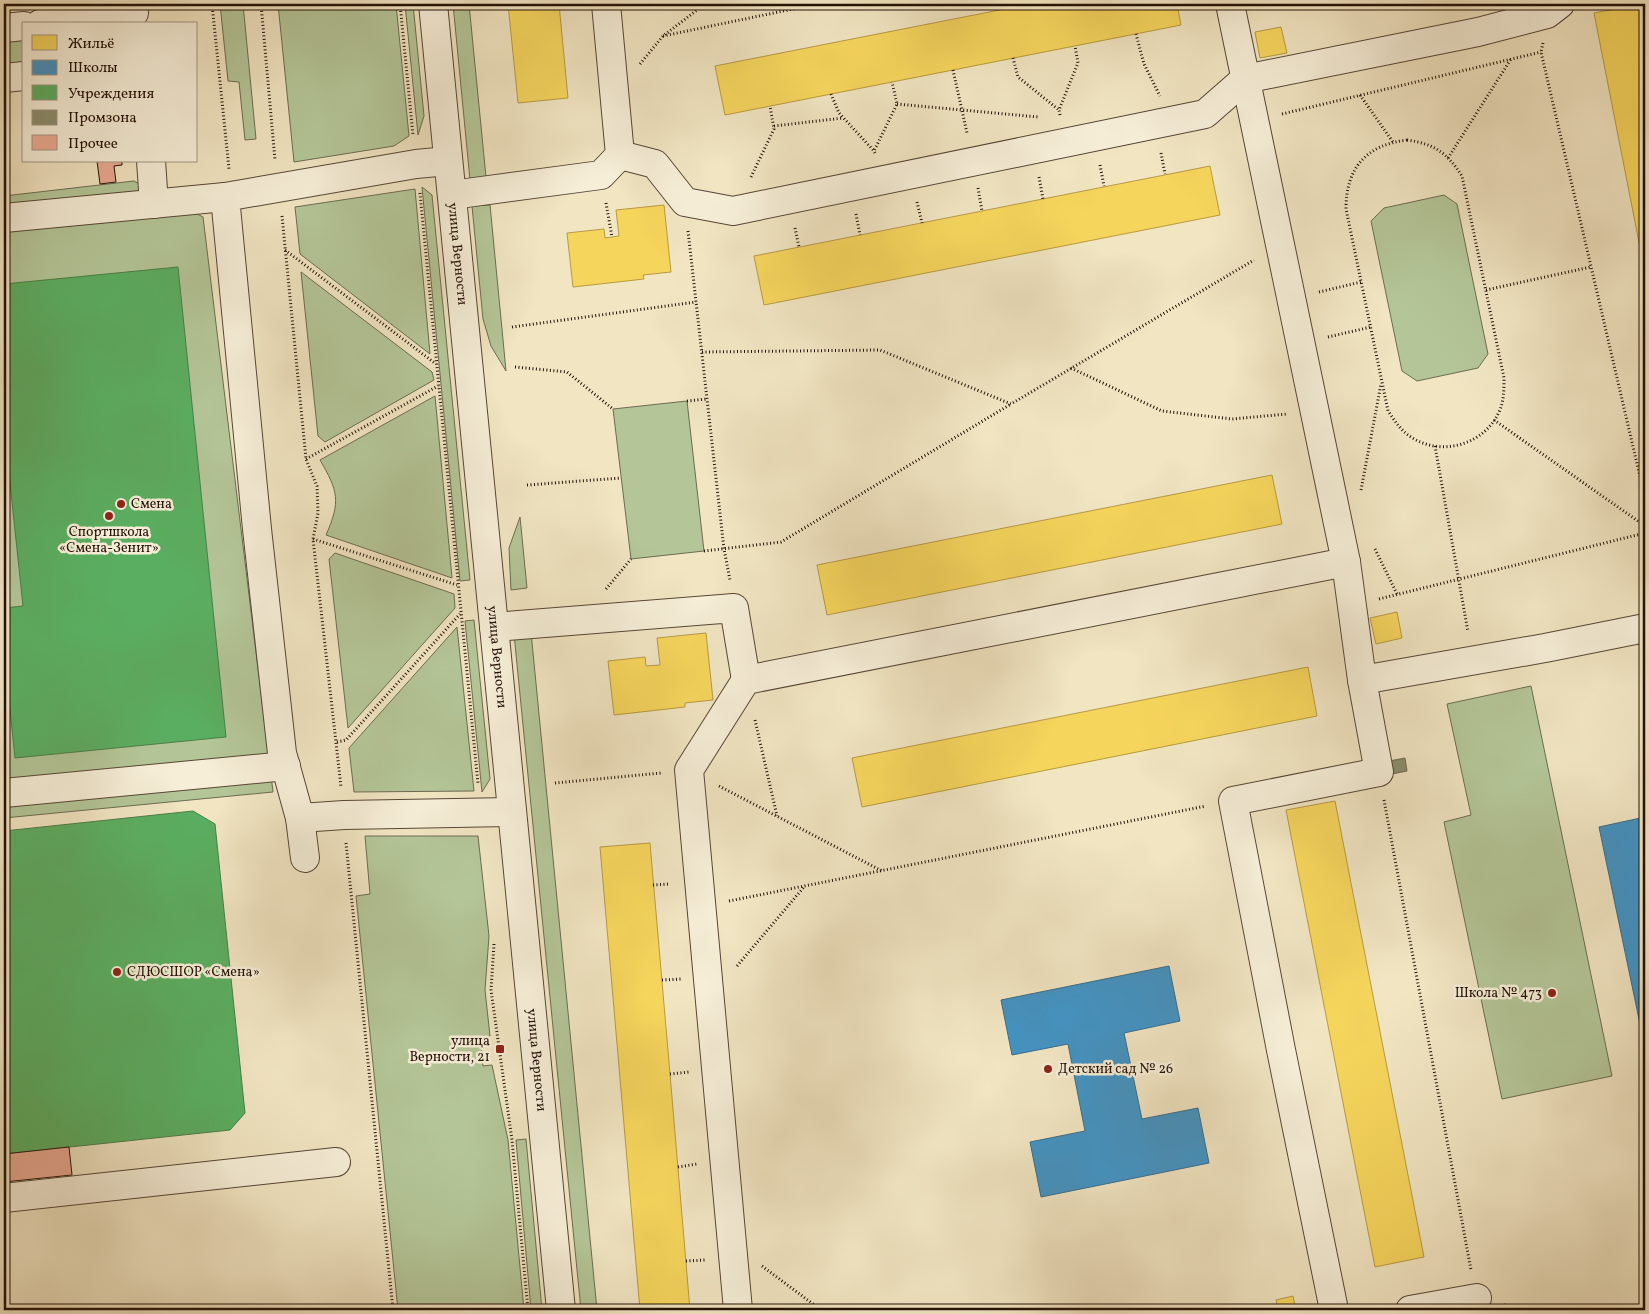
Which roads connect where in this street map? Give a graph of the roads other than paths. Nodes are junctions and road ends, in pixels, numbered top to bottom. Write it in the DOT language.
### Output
graph roads {
  1 [pos="433,4"];
  2 [pos="606,4"];
  3 [pos="1230,4"];
  4 [pos="1553,9"];
  5 [pos="134,14"];
  6 [pos="59,22"];
  7 [pos="22,26"];
  8 [pos="4,28"];
  9 [pos="22,76"];
  10 [pos="4,78"];
  11 [pos="1245,79"];
  12 [pos="620,156"];
  13 [pos="448,161"];
  14 [pos="151,162"];
  15 [pos="227,186"];
  16 [pos="452,195"];
  17 [pos="154,204"];
  18 [pos="4,218"];
  19 [pos="1346,562"];
  20 [pos="494,627"];
  21 [pos="1645,628"];
  22 [pos="746,680"];
  23 [pos="1362,680"];
  24 [pos="286,766"];
  25 [pos="4,793"];
  26 [pos="512,812"];
  27 [pos="300,818"];
  28 [pos="305,858"];
  29 [pos="336,1162"];
  30 [pos="4,1198"];
  31 [pos="1477,1298"];
  32 [pos="561,1310"];
  33 [pos="738,1310"];
  34 [pos="1334,1310"];
  35 [pos="1410,1310"];
  1 -- 13 [label="street, улица Верности"];
  2 -- 12 [label="street"];
  3 -- 11 [label="street"];
  4 -- 11 [label="street"];
  5 -- 6 [label="street"];
  7 -- 8 [label="street"];
  9 -- 10 [label="street"];
  11 -- 12 [label="street"];
  11 -- 19 [label="street"];
  12 -- 16 [label="street"];
  13 -- 15 [label="street"];
  13 -- 16 [label="street, улица Верности"];
  14 -- 17 [label="street"];
  15 -- 17 [label="street"];
  15 -- 24 [label="street"];
  16 -- 20 [label="street, улица Верности"];
  17 -- 18 [label="street"];
  19 -- 22 [label="street"];
  19 -- 23 [label="street"];
  20 -- 22 [label="street"];
  20 -- 26 [label="street, улица Верности"];
  21 -- 23 [label="street"];
  22 -- 33 [label="street"];
  23 -- 34 [label="street"];
  24 -- 25 [label="street"];
  24 -- 27 [label="street"];
  26 -- 27 [label="street"];
  26 -- 32 [label="street, улица Верности"];
  27 -- 28 [label="street"];
  29 -- 30 [label="street"];
  31 -- 35 [label="street"];
}
